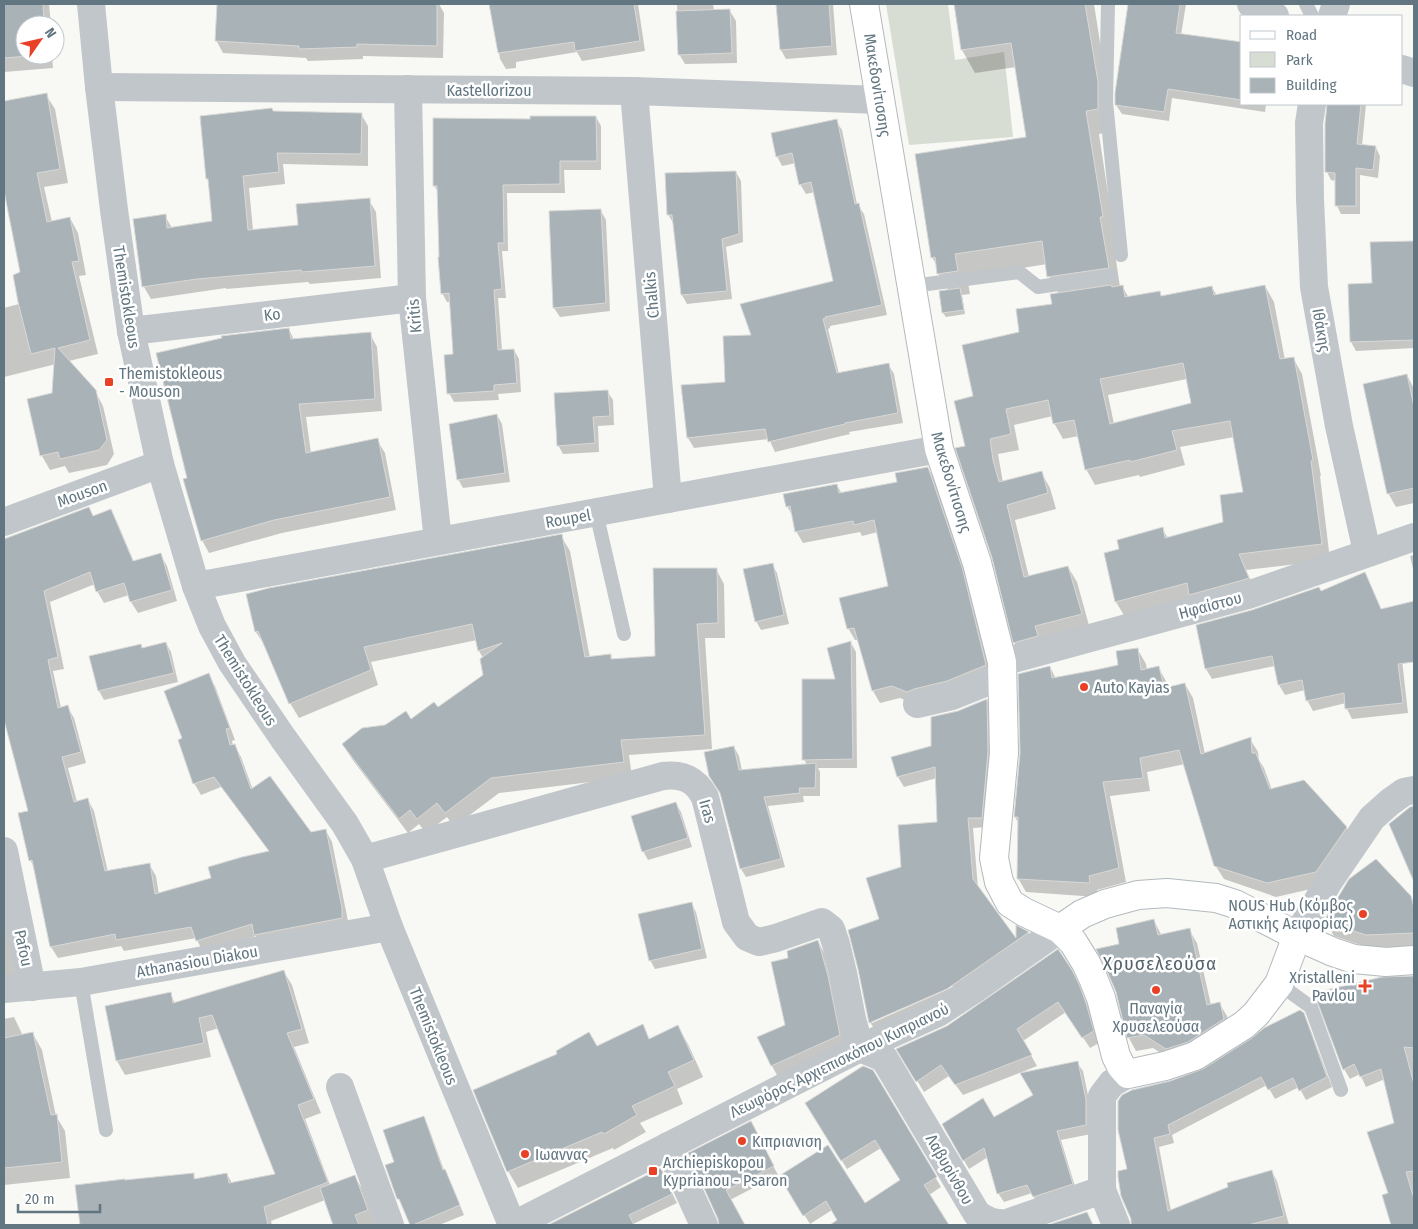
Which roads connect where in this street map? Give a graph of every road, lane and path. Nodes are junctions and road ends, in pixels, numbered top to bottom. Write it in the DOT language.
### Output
graph roads {
  1 [pos="91,4"];
  2 [pos="864,4"];
  3 [pos="1108,4"];
  4 [pos="1251,4"];
  5 [pos="1273,15"];
  6 [pos="99,87"];
  7 [pos="408,89"];
  8 [pos="634,91"];
  9 [pos="880,100"];
  10 [pos="1312,105"];
  11 [pos="1121,255"];
  12 [pos="1111,276"];
  13 [pos="912,286"];
  14 [pos="412,298"];
  15 [pos="131,332"];
  16 [pos="939,449"];
  17 [pos="160,464"];
  18 [pos="668,499"];
  19 [pos="596,512"];
  20 [pos="4,522"];
  21 [pos="1414,537"];
  22 [pos="438,542"];
  23 [pos="1367,552"];
  24 [pos="196,586"];
  25 [pos="624,634"];
  26 [pos="1002,669"];
  27 [pos="917,704"];
  28 [pos="1414,790"];
  29 [pos="4,851"];
  30 [pos="365,859"];
  31 [pos="389,928"];
  32 [pos="1060,929"];
  33 [pos="1297,936"];
  34 [pos="1414,960"];
  35 [pos="81,982"];
  36 [pos="1280,984"];
  37 [pos="32,987"];
  38 [pos="4,990"];
  39 [pos="860,1048"];
  40 [pos="1128,1074"];
  41 [pos="340,1088"];
  42 [pos="1341,1090"];
  43 [pos="106,1130"];
  44 [pos="668,1146"];
  45 [pos="1102,1190"];
  46 [pos="390,1225"];
  47 [pos="513,1225"];
  48 [pos="704,1225"];
  49 [pos="1116,1225"];
  1 -- 6 [label="street, Themistokleous"];
  2 -- 9 [label="main road, Μακεδονίτισσης"];
  3 -- 11 [label="lane"];
  4 -- 5 [label="street"];
  6 -- 7 [label="street, Kastellorizou"];
  6 -- 15 [label="street, Themistokleous"];
  7 -- 8 [label="street, Kastellorizou"];
  7 -- 14 [label="street, Kritis"];
  8 -- 9 [label="street, Kastellorizou"];
  8 -- 18 [label="street, Chalkis"];
  9 -- 13 [label="main road, Μακεδονίτισσης"];
  10 -- 23 [label="street, Ιθάκης"];
  12 -- 13 [label="lane"];
  13 -- 16 [label="main road, Μακεδονίτισσης"];
  14 -- 15 [label="street, Ko"];
  14 -- 22 [label="street, Kritis"];
  15 -- 17 [label="street, Themistokleous"];
  16 -- 18 [label="street, Roupel"];
  16 -- 26 [label="main road, Μακεδονίτισσης"];
  17 -- 20 [label="street, Mouson"];
  17 -- 24 [label="street, Themistokleous"];
  18 -- 19 [label="street, Roupel"];
  19 -- 22 [label="street, Roupel"];
  19 -- 25 [label="lane"];
  21 -- 23 [label="street, Ηφαίστου"];
  22 -- 24 [label="street, Roupel"];
  23 -- 26 [label="street, Ηφαίστου"];
  24 -- 30 [label="street, Themistokleous"];
  26 -- 27 [label="street, Ηφαίστου"];
  26 -- 32 [label="main road, Μακεδονίτισσης"];
  28 -- 33 [label="street"];
  29 -- 37 [label="street, Pafou"];
  30 -- 31 [label="street, Themistokleous"];
  30 -- 39 [label="street, Iras"];
  31 -- 35 [label="street, Athanasiou Diakou"];
  31 -- 47 [label="street, Themistokleous"];
  32 -- 33 [label="main road, Λεωφόρος Αρχιεπισκόπου Κυπριανού"];
  32 -- 39 [label="street, Λεωφόρος Αρχιεπισκόπου Κυπριανού"];
  32 -- 40 [label="main road"];
  33 -- 34 [label="main road, Λεωφόρος Αρχιεπισκόπου Κυπριανού"];
  33 -- 36 [label="main road"];
  35 -- 37 [label="street, Athanasiou Diakou"];
  35 -- 43 [label="lane"];
  36 -- 40 [label="main road"];
  36 -- 42 [label="lane"];
  37 -- 38 [label="street, Athanasiou Diakou"];
  39 -- 44 [label="street, Λεωφόρος Αρχιεπισκόπου Κυπριανού"];
  39 -- 45 [label="street, Λαβυρίνθου"];
  40 -- 45 [label="street"];
  41 -- 46 [label="street"];
  44 -- 47 [label="street, Λεωφόρος Αρχιεπισκόπου Κυπριανού"];
  44 -- 48 [label="street"];
  45 -- 49 [label="street"];
}
